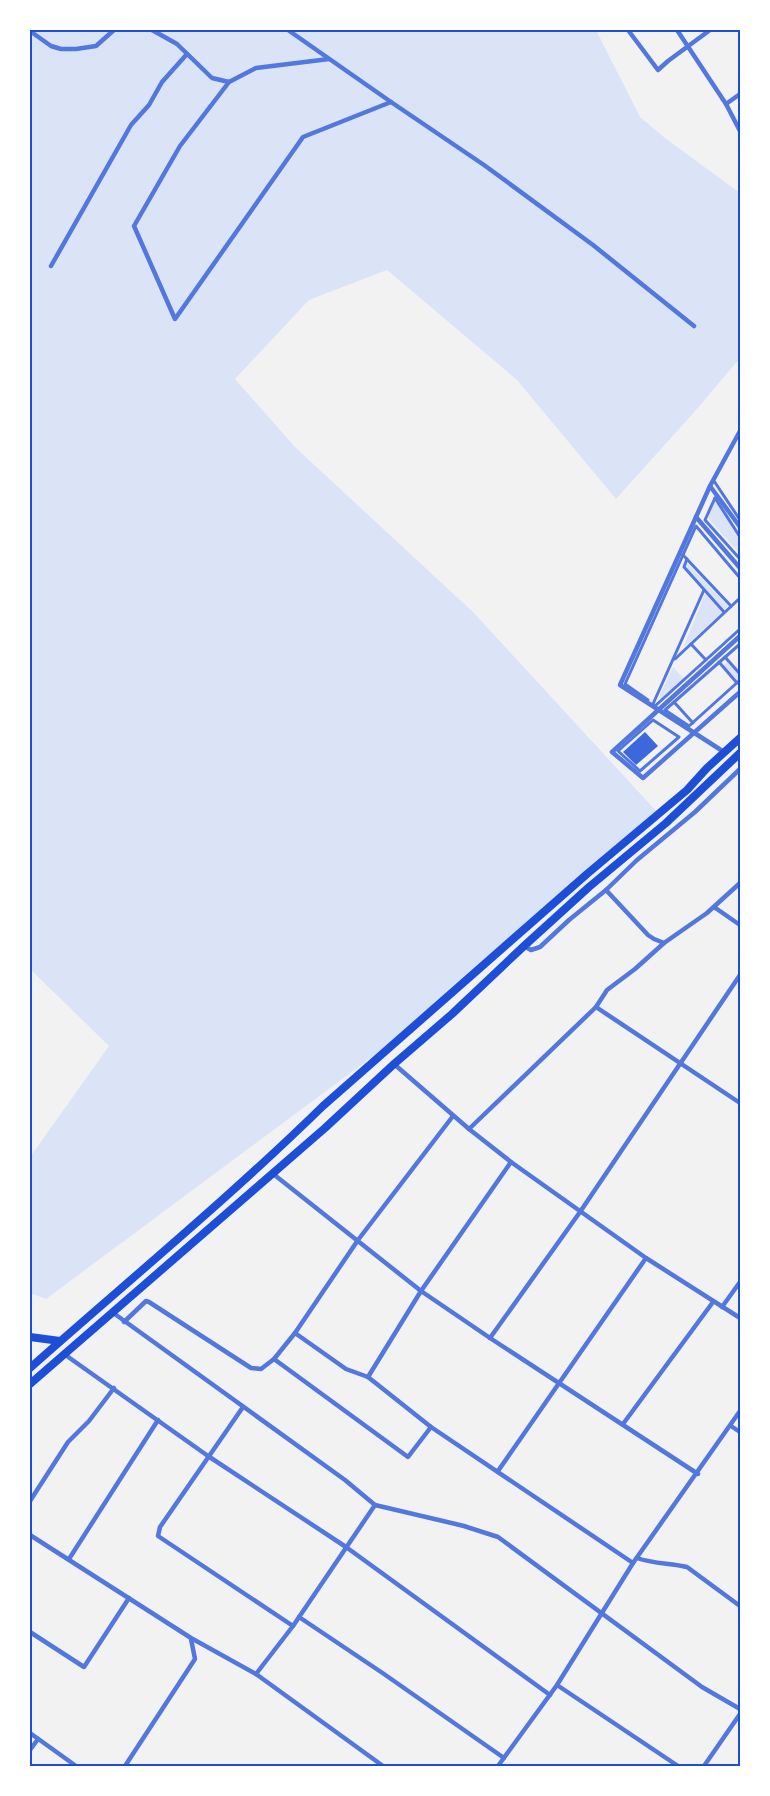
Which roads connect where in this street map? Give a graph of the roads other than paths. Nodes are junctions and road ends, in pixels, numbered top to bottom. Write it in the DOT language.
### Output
graph roads {
  1 [pos="114,30"];
  2 [pos="152,30"];
  3 [pos="288,30"];
  4 [pos="628,30"];
  5 [pos="678,30"];
  6 [pos="710,30"];
  7 [pos="30,31"];
  8 [pos="688,45"];
  9 [pos="187,54"];
  10 [pos="329,59"];
  11 [pos="229,82"];
  12 [pos="740,94"];
  13 [pos="391,102"];
  14 [pos="726,104"];
  15 [pos="740,131"];
  16 [pos="51,266"];
  17 [pos="694,326"];
  18 [pos="740,431"];
  19 [pos="714,481"];
  20 [pos="710,486"];
  21 [pos="696,517"];
  22 [pos="740,520"];
  23 [pos="740,527"];
  24 [pos="740,537"];
  25 [pos="683,554"];
  26 [pos="688,559"];
  27 [pos="740,559"];
  28 [pos="740,568"];
  29 [pos="740,578"];
  30 [pos="704,590"];
  31 [pos="740,598"];
  32 [pos="731,606"];
  33 [pos="724,612"];
  34 [pos="740,629"];
  35 [pos="740,636"];
  36 [pos="691,644"];
  37 [pos="740,644"];
  38 [pos="725,657"];
  39 [pos="673,660"];
  40 [pos="706,660"];
  41 [pos="719,662"];
  42 [pos="740,674"];
  43 [pos="738,682"];
  44 [pos="740,692"];
  45 [pos="674,702"];
  46 [pos="653,704"];
  47 [pos="658,710"];
  48 [pos="653,720"];
  49 [pos="693,723"];
  50 [pos="693,733"];
  51 [pos="740,738"];
  52 [pos="724,752"];
  53 [pos="740,753"];
  54 [pos="740,769"];
  55 [pos="740,883"];
  56 [pos="606,890"];
  57 [pos="714,907"];
  58 [pos="740,925"];
  59 [pos="664,943"];
  60 [pos="524,946"];
  61 [pos="740,975"];
  62 [pos="596,1007"];
  63 [pos="394,1064"];
  64 [pos="681,1064"];
  65 [pos="740,1103"];
  66 [pos="453,1116"];
  67 [pos="469,1129"];
  68 [pos="511,1162"];
  69 [pos="272,1173"];
  70 [pos="580,1212"];
  71 [pos="358,1240"];
  72 [pos="646,1258"];
  73 [pos="740,1282"];
  74 [pos="421,1291"];
  75 [pos="713,1302"];
  76 [pos="722,1308"];
  77 [pos="112,1312"];
  78 [pos="740,1318"];
  79 [pos="124,1322"];
  80 [pos="295,1333"];
  81 [pos="30,1337"];
  82 [pos="490,1338"];
  83 [pos="60,1342"];
  84 [pos="64,1354"];
  85 [pos="274,1359"];
  86 [pos="30,1368"];
  87 [pos="368,1377"];
  88 [pos="559,1382"];
  89 [pos="30,1384"];
  90 [pos="114,1388"];
  91 [pos="243,1407"];
  92 [pos="740,1412"];
  93 [pos="158,1420"];
  94 [pos="623,1424"];
  95 [pos="431,1426"];
  96 [pos="730,1426"];
  97 [pos="740,1432"];
  98 [pos="208,1456"];
  99 [pos="498,1471"];
  100 [pos="698,1474"];
  101 [pos="30,1501"];
  102 [pos="376,1505"];
  103 [pos="30,1535"];
  104 [pos="346,1547"];
  105 [pos="637,1558"];
  106 [pos="69,1559"];
  107 [pos="633,1563"];
  108 [pos="129,1598"];
  109 [pos="740,1606"];
  110 [pos="601,1614"];
  111 [pos="299,1617"];
  112 [pos="293,1626"];
  113 [pos="30,1632"];
  114 [pos="191,1638"];
  115 [pos="256,1674"];
  116 [pos="557,1685"];
  117 [pos="550,1695"];
  118 [pos="740,1708"];
  119 [pos="740,1714"];
  120 [pos="30,1733"];
  121 [pos="38,1739"];
  122 [pos="30,1750"];
  123 [pos="504,1758"];
  124 [pos="76,1766"];
  125 [pos="125,1766"];
  126 [pos="383,1766"];
  127 [pos="498,1766"];
  128 [pos="678,1766"];
  129 [pos="704,1766"];
  1 -- 7 [label="street"];
  2 -- 9 [label="street"];
  3 -- 10 [label="street"];
  4 -- 8 [label="street"];
  5 -- 8 [label="street"];
  6 -- 8 [label="street"];
  8 -- 14 [label="street"];
  9 -- 11 [label="street"];
  9 -- 16 [label="street"];
  10 -- 11 [label="street"];
  10 -- 13 [label="street"];
  11 -- 13 [label="street"];
  12 -- 14 [label="street"];
  13 -- 17 [label="street"];
  14 -- 15 [label="street"];
  18 -- 19 [label="street"];
  19 -- 20 [label="street"];
  19 -- 22 [label="street"];
  20 -- 21 [label="street"];
  20 -- 23 [label="street"];
  21 -- 28 [label="street"];
  21 -- 47 [label="street"];
  24 -- 27 [label="street"];
  25 -- 26 [label="street"];
  25 -- 29 [label="street"];
  25 -- 46 [label="street"];
  26 -- 30 [label="street"];
  26 -- 32 [label="street"];
  30 -- 33 [label="street"];
  30 -- 39 [label="street"];
  31 -- 32 [label="street"];
  32 -- 33 [label="street"];
  33 -- 36 [label="street"];
  34 -- 40 [label="street"];
  35 -- 47 [label="street"];
  36 -- 39 [label="street"];
  36 -- 40 [label="street"];
  37 -- 38 [label="street"];
  38 -- 41 [label="street"];
  38 -- 42 [label="street"];
  39 -- 46 [label="street"];
  40 -- 46 [label="street"];
  41 -- 43 [label="street"];
  41 -- 45 [label="street"];
  43 -- 49 [label="street"];
  44 -- 50 [label="street"];
  45 -- 49 [label="street"];
  45 -- 49 [label="street"];
  47 -- 50 [label="street"];
  47 -- 50 [label="street"];
  48 -- 48 [label="street"];
  50 -- 52 [label="street"];
  51 -- 52 [label="main road"];
  52 -- 83 [label="main road"];
  53 -- 60 [label="main road"];
  54 -- 56 [label="street"];
  55 -- 57 [label="street"];
  56 -- 59 [label="street"];
  56 -- 60 [label="street"];
  57 -- 58 [label="street"];
  57 -- 59 [label="street"];
  59 -- 62 [label="street"];
  60 -- 63 [label="main road"];
  61 -- 64 [label="street"];
  62 -- 64 [label="street"];
  62 -- 67 [label="street"];
  63 -- 66 [label="street"];
  63 -- 69 [label="main road"];
  64 -- 65 [label="street"];
  64 -- 70 [label="street"];
  66 -- 67 [label="street"];
  66 -- 71 [label="street"];
  67 -- 68 [label="street"];
  68 -- 70 [label="street"];
  68 -- 74 [label="street"];
  69 -- 71 [label="street"];
  69 -- 77 [label="main road"];
  70 -- 72 [label="street"];
  70 -- 82 [label="street"];
  71 -- 74 [label="street"];
  71 -- 80 [label="street"];
  72 -- 75 [label="street"];
  72 -- 88 [label="street"];
  73 -- 76 [label="street"];
  74 -- 82 [label="street"];
  74 -- 87 [label="street"];
  75 -- 76 [label="street"];
  75 -- 94 [label="street"];
  76 -- 78 [label="street"];
  77 -- 79 [label="street"];
  77 -- 84 [label="main road"];
  79 -- 85 [label="street"];
  79 -- 91 [label="street"];
  80 -- 85 [label="street"];
  80 -- 87 [label="street"];
  81 -- 83 [label="main road"];
  82 -- 88 [label="street"];
  83 -- 86 [label="main road"];
  84 -- 89 [label="main road"];
  84 -- 90 [label="street"];
  85 -- 95 [label="street"];
  87 -- 95 [label="street"];
  88 -- 94 [label="street"];
  88 -- 99 [label="street"];
  90 -- 93 [label="street"];
  90 -- 101 [label="street"];
  91 -- 98 [label="street"];
  91 -- 102 [label="street"];
  92 -- 96 [label="street"];
  93 -- 98 [label="street"];
  93 -- 106 [label="street"];
  94 -- 100 [label="street"];
  95 -- 99 [label="street"];
  96 -- 97 [label="street"];
  96 -- 100 [label="street"];
  98 -- 104 [label="street"];
  98 -- 112 [label="street"];
  99 -- 107 [label="street"];
  100 -- 105 [label="street"];
  102 -- 104 [label="street"];
  102 -- 110 [label="street"];
  103 -- 106 [label="street"];
  104 -- 111 [label="street"];
  104 -- 117 [label="street"];
  105 -- 107 [label="street"];
  105 -- 109 [label="street"];
  106 -- 108 [label="street"];
  107 -- 110 [label="street"];
  108 -- 113 [label="street"];
  108 -- 114 [label="street"];
  110 -- 116 [label="street"];
  110 -- 118 [label="street"];
  111 -- 112 [label="street"];
  111 -- 123 [label="street"];
  112 -- 115 [label="street"];
  114 -- 115 [label="street"];
  114 -- 125 [label="street"];
  115 -- 126 [label="street"];
  116 -- 117 [label="street"];
  116 -- 128 [label="street"];
  117 -- 123 [label="street"];
  119 -- 129 [label="street"];
  120 -- 121 [label="street"];
  121 -- 122 [label="street"];
  121 -- 124 [label="street"];
  123 -- 127 [label="street"];
}
